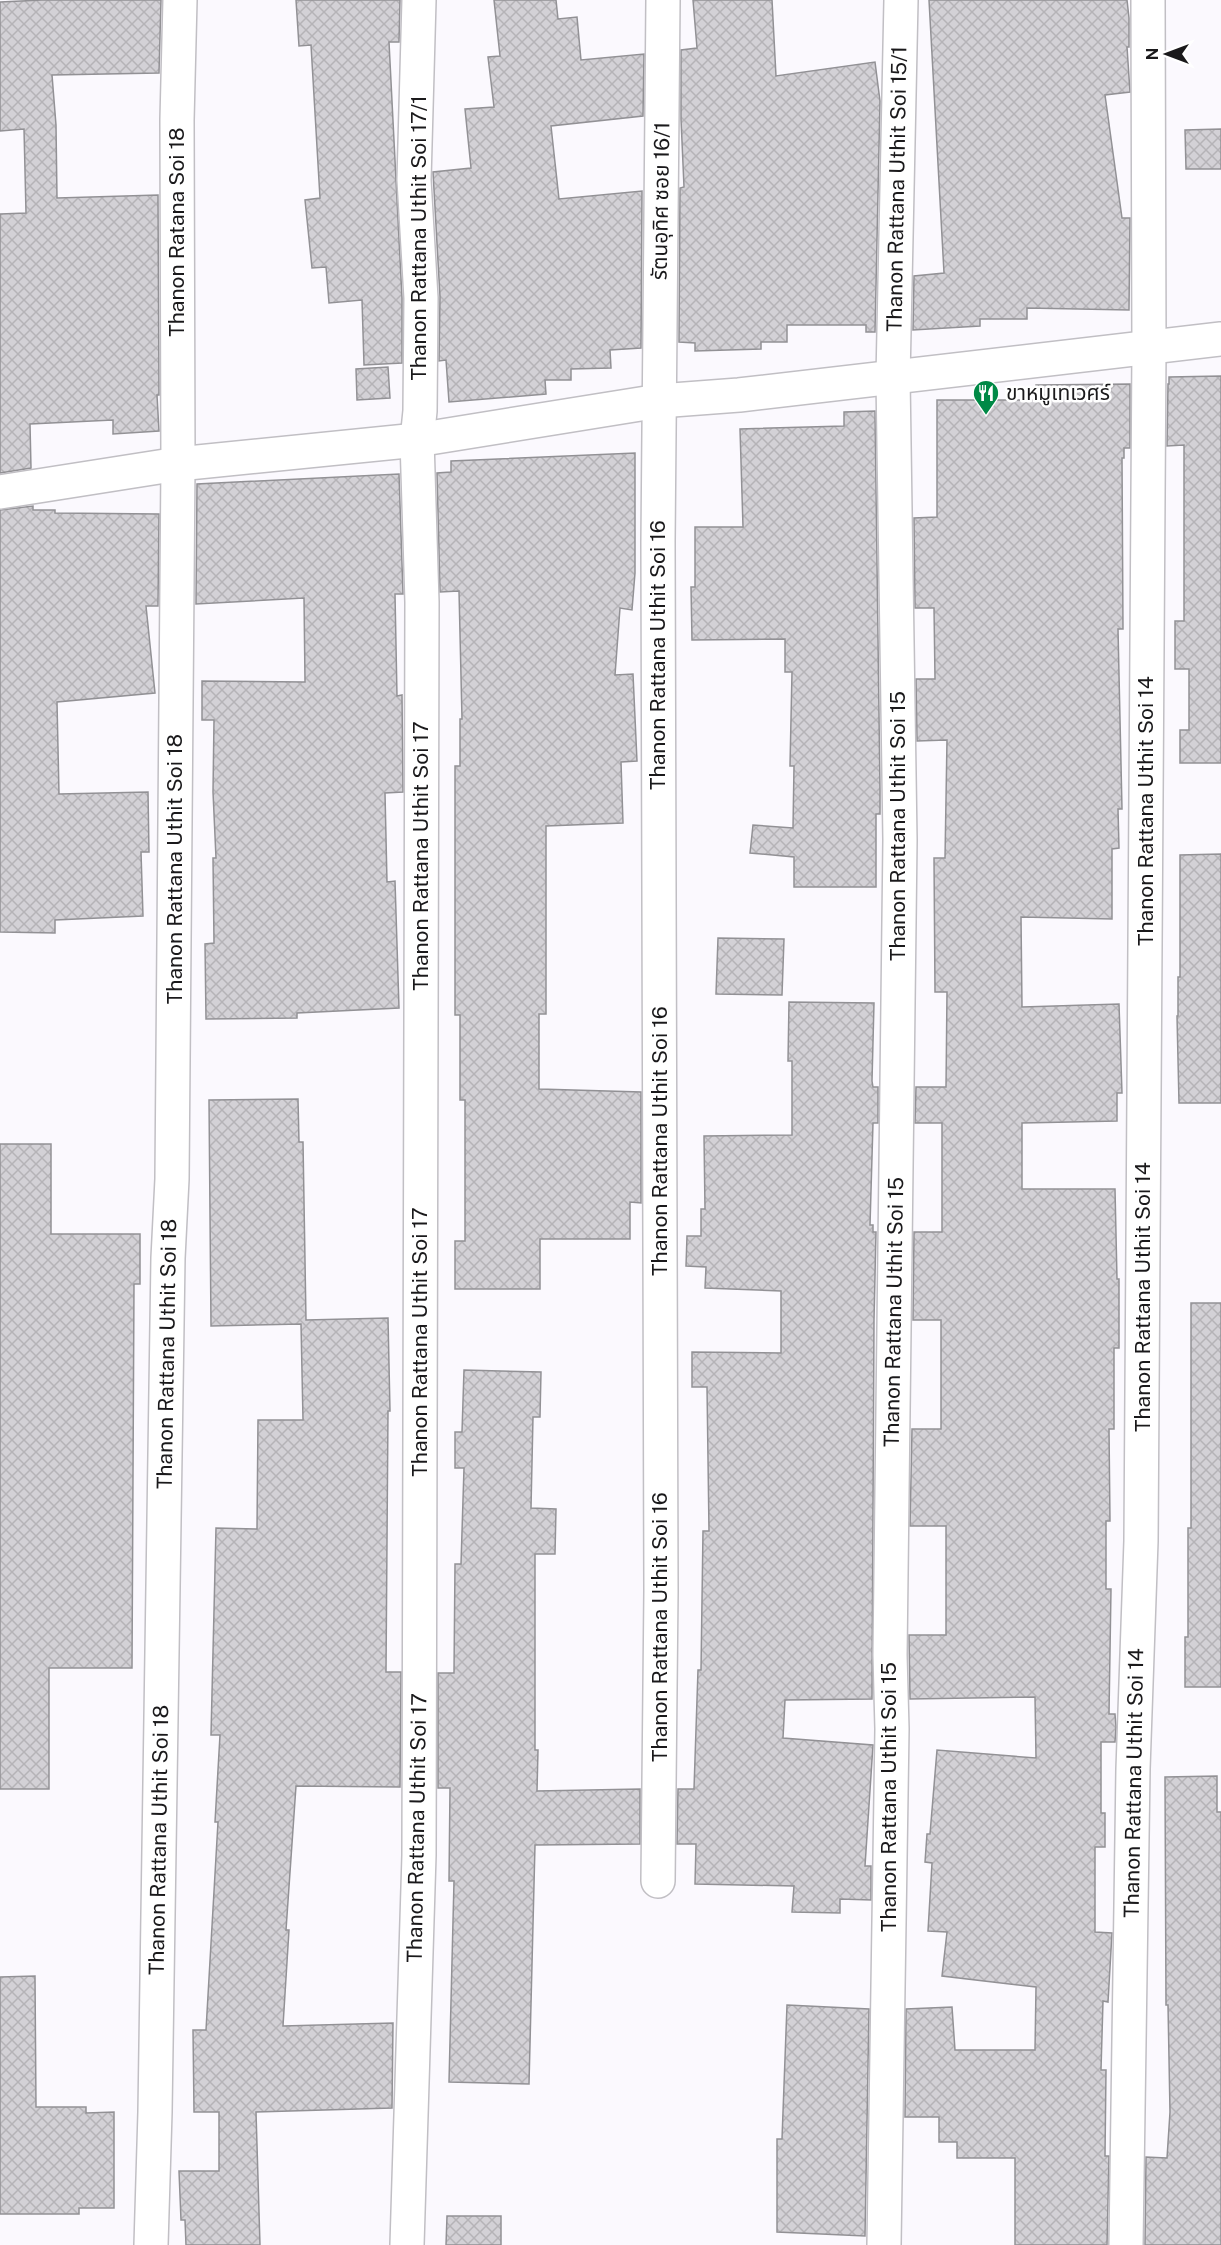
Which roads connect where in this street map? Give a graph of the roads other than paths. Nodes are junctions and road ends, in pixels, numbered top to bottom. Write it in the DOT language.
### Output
graph roads {
  1 [pos="180,0"];
  2 [pos="419,0"];
  3 [pos="663,0"];
  4 [pos="901,0"];
  5 [pos="1148,0"];
  6 [pos="1221,339"];
  7 [pos="1149,348"];
  8 [pos="893,378"];
  9 [pos="659,402"];
  10 [pos="417,440"];
  11 [pos="178,464"];
  12 [pos="0,492"];
  13 [pos="658,1881"];
  14 [pos="151,2245"];
  15 [pos="407,2245"];
  16 [pos="884,2245"];
  17 [pos="1126,2245"];
  1 -- 11 [label="street, Thanon Ratana Soi 18"];
  2 -- 10 [label="street, Thanon Rattana Uthit Soi 17/1"];
  3 -- 9 [label="street, รัตนอุทิศ ซอย 16/1"];
  4 -- 8 [label="street, Thanon Rattana Uthit Soi 15/1"];
  5 -- 7 [label="street, Thanon Rattana Uthit Soi 14"];
  6 -- 7 [label="street"];
  7 -- 8 [label="street"];
  7 -- 17 [label="street, Thanon Rattana Uthit Soi 14"];
  8 -- 9 [label="street"];
  8 -- 16 [label="street, Thanon Rattana Uthit Soi 15"];
  9 -- 10 [label="street"];
  9 -- 13 [label="street, Thanon Rattana Uthit Soi 16"];
  10 -- 11 [label="street"];
  10 -- 15 [label="street, Thanon Rattana Uthit Soi 17"];
  11 -- 12 [label="street"];
  11 -- 14 [label="street, Thanon Rattana Uthit Soi 18"];
}
